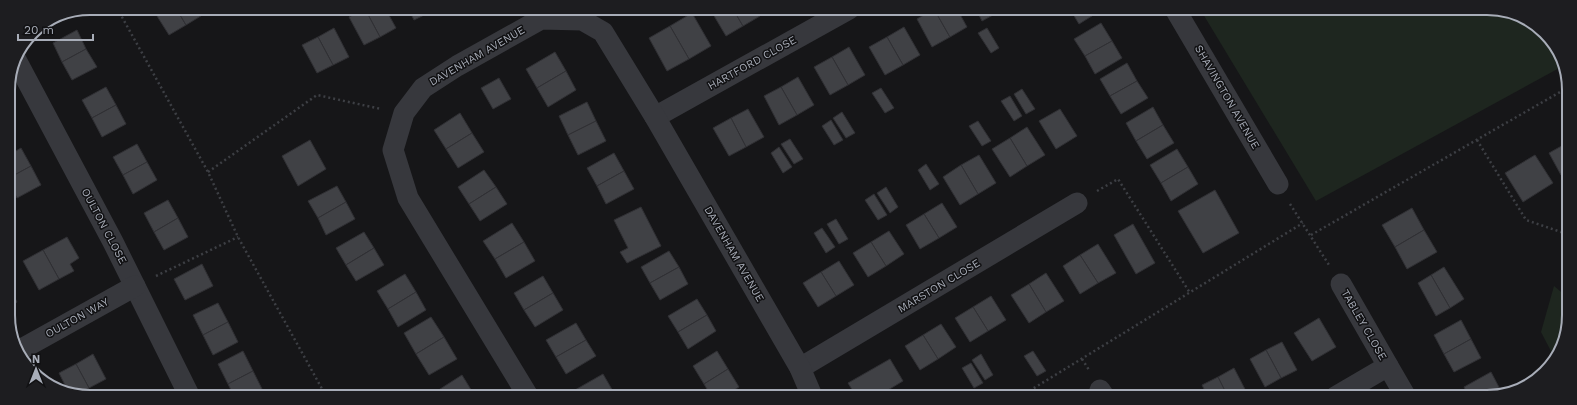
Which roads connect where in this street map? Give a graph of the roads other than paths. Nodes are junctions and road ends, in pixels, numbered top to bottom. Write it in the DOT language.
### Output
graph roads {
  1 [pos="837,15"];
  2 [pos="1179,15"];
  3 [pos="19,66"];
  4 [pos="654,117"];
  5 [pos="1278,184"];
  6 [pos="1077,204"];
  7 [pos="1341,284"];
  8 [pos="135,286"];
  9 [pos="23,348"];
  10 [pos="1388,366"];
  11 [pos="800,368"];
  12 [pos="186,390"];
  13 [pos="524,390"];
  14 [pos="809,390"];
  15 [pos="1348,390"];
  16 [pos="1402,390"];
  1 -- 4 [label="street, HARTFORD CLOSE"];
  2 -- 5 [label="street, SHAVINGTON AVENUE"];
  3 -- 8 [label="street, OULTON CLOSE"];
  4 -- 11 [label="street, DAVENHAM AVENUE"];
  4 -- 13 [label="street, DAVENHAM AVENUE"];
  6 -- 11 [label="street, MARSTON CLOSE"];
  7 -- 10 [label="street, TABLEY CLOSE"];
  8 -- 9 [label="street, OULTON WAY"];
  8 -- 12 [label="street, OULTON CLOSE"];
  10 -- 15 [label="street, TABLEY CLOSE"];
  10 -- 16 [label="street, TABLEY CLOSE"];
  11 -- 14 [label="street, DAVENHAM AVENUE"];
}
